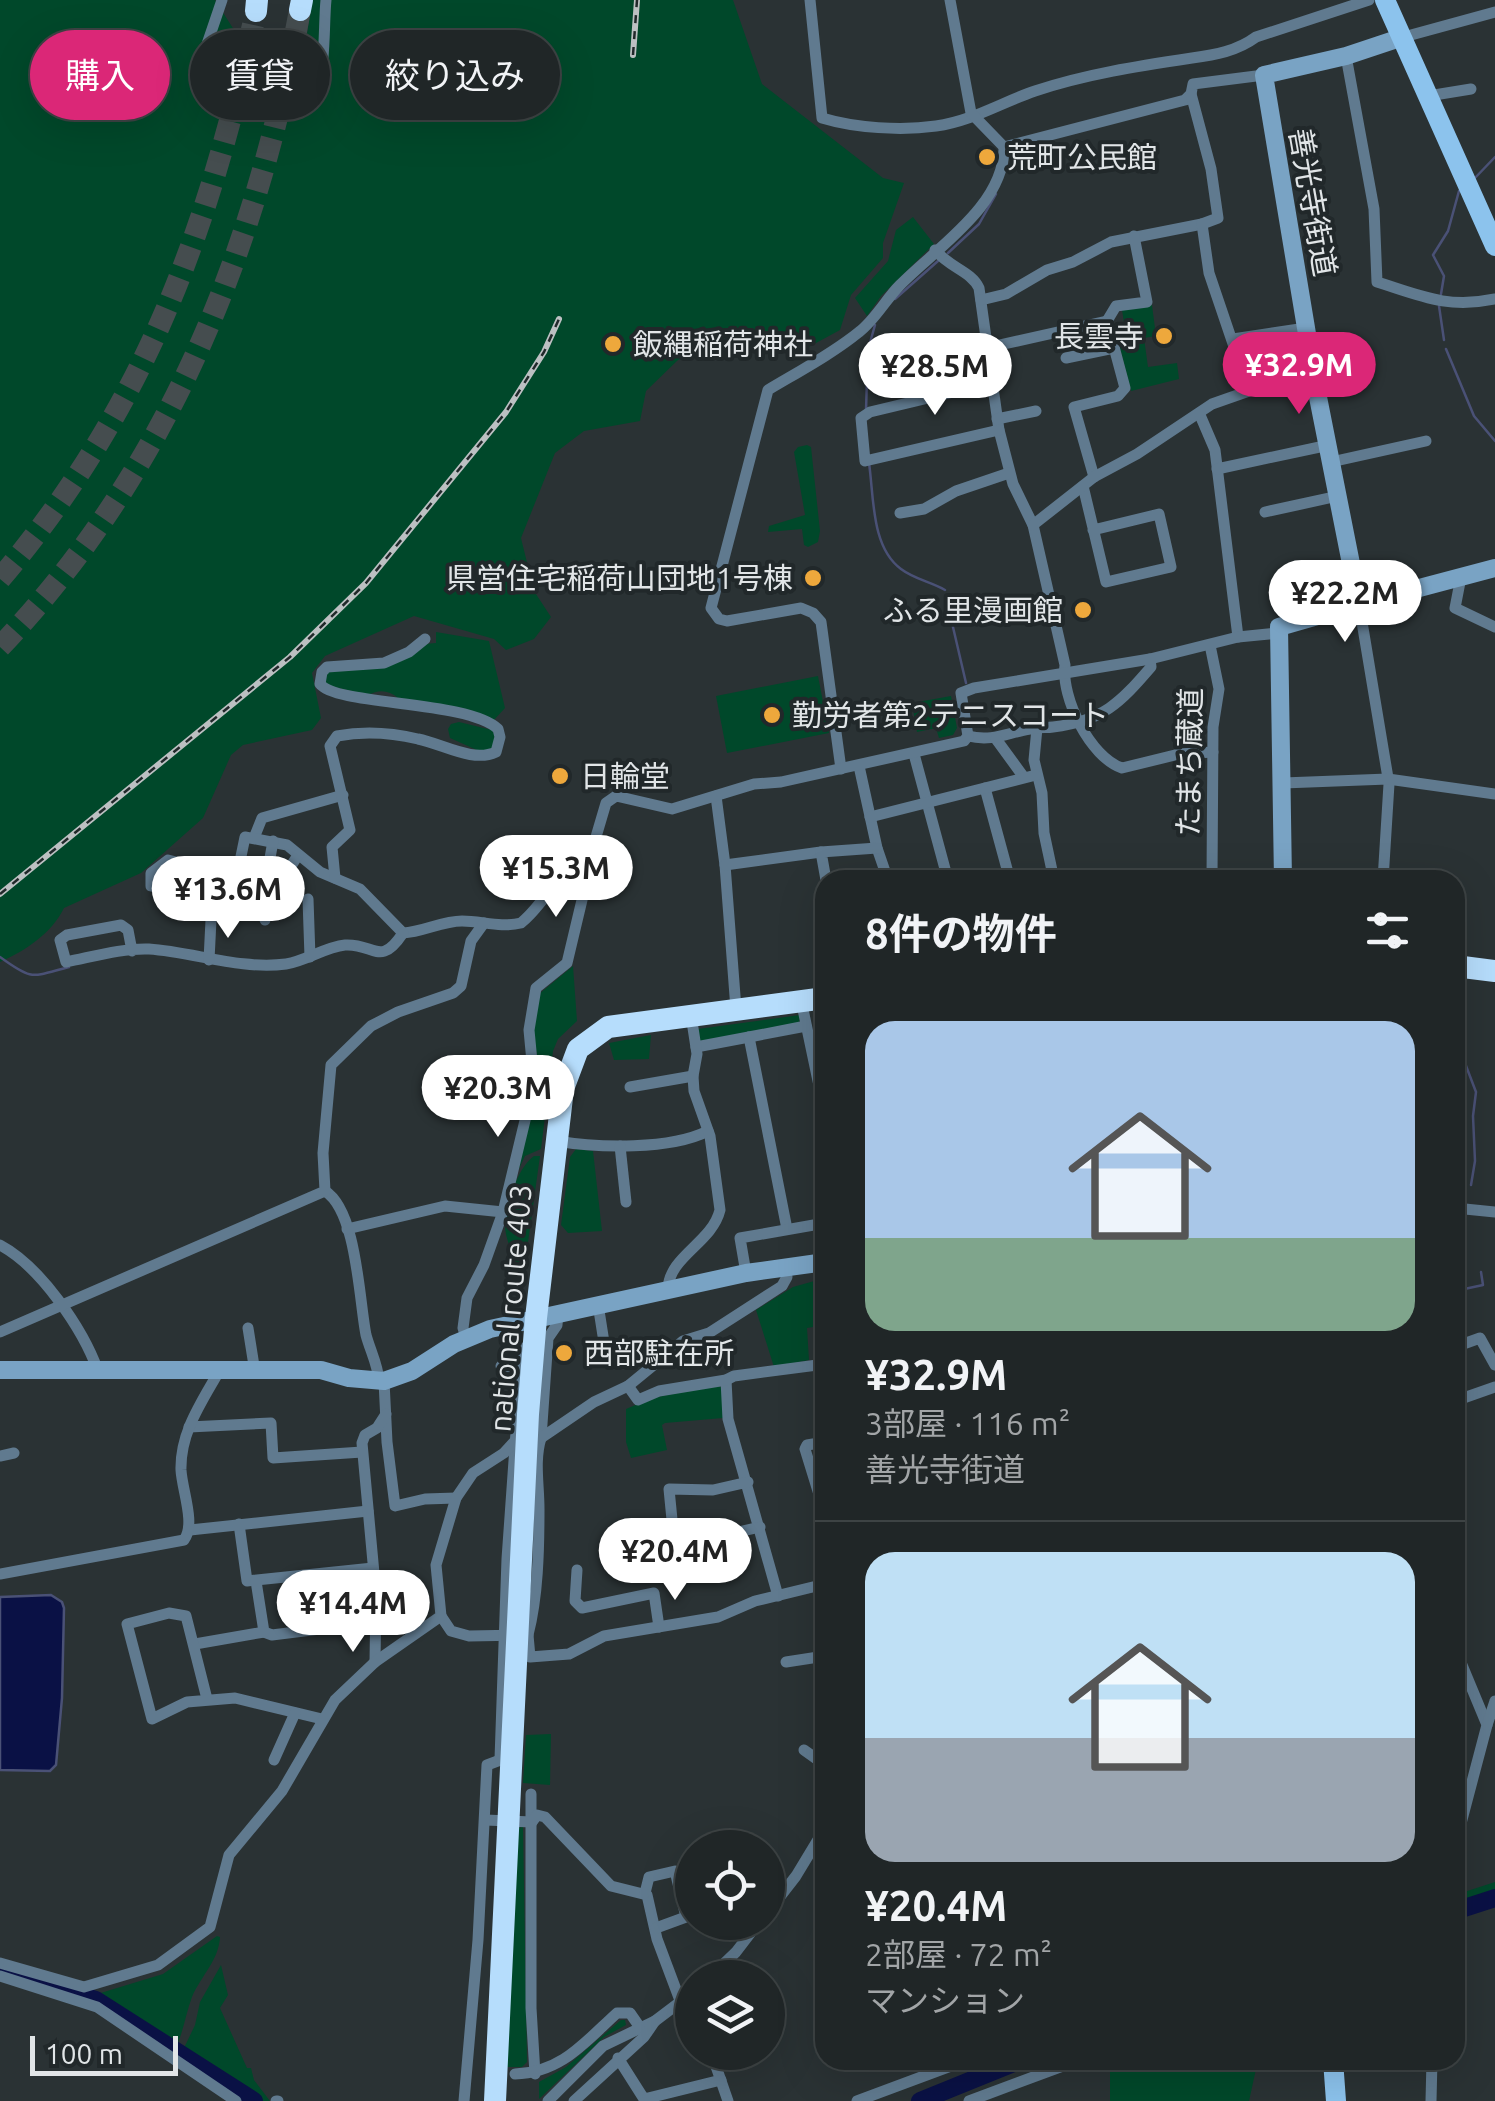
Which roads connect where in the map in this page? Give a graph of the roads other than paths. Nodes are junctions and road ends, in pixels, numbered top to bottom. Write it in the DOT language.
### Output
graph roads {
  1 [pos="222,0"];
  2 [pos="326,0"];
  3 [pos="810,0"];
  4 [pos="950,0"];
  5 [pos="1369,0"];
  6 [pos="1385,0"];
  7 [pos="1493,8"];
  8 [pos="1400,38"];
  9 [pos="1346,56"];
  10 [pos="1186,59"];
  11 [pos="1264,75"];
  12 [pos="1192,89"];
  13 [pos="1471,89"];
  14 [pos="1428,96"];
  15 [pos="976,118"];
  16 [pos="1004,147"];
  17 [pos="1202,224"];
  18 [pos="1134,236"];
  19 [pos="1495,246"];
  20 [pos="940,255"];
  21 [pos="1495,299"];
  22 [pos="981,300"];
  23 [pos="1107,321"];
  24 [pos="1306,328"];
  25 [pos="1233,339"];
  26 [pos="986,348"];
  27 [pos="1114,348"];
  28 [pos="1066,358"];
  29 [pos="991,383"];
  30 [pos="1036,411"];
  31 [pos="1200,414"];
  32 [pos="998,424"];
  33 [pos="1426,441"];
  34 [pos="1330,453"];
  35 [pos="1217,469"];
  36 [pos="1009,473"];
  37 [pos="1094,477"];
  38 [pos="1083,486"];
  39 [pos="1338,496"];
  40 [pos="1264,512"];
  41 [pos="900,513"];
  42 [pos="1033,525"];
  43 [pos="1093,530"];
  44 [pos="1495,568"];
  45 [pos="1460,576"];
  46 [pos="1358,604"];
  47 [pos="1495,627"];
  48 [pos="1278,634"];
  49 [pos="1238,637"];
  50 [pos="424,639"];
  51 [pos="1210,646"];
  52 [pos="1150,659"];
  53 [pos="1064,673"];
  54 [pos="1080,722"];
  55 [pos="1037,728"];
  56 [pos="968,736"];
  57 [pos="996,739"];
  58 [pos="1213,752"];
  59 [pos="914,754"];
  60 [pos="859,766"];
  61 [pos="842,769"];
  62 [pos="1030,776"];
  63 [pos="1388,779"];
  64 [pos="1283,783"];
  65 [pos="985,788"];
  66 [pos="1495,794"];
  67 [pos="343,795"];
  68 [pos="716,796"];
  69 [pos="928,802"];
  70 [pos="870,817"];
  71 [pos="254,838"];
  72 [pos="273,841"];
  73 [pos="877,848"];
  74 [pos="822,852"];
  75 [pos="298,855"];
  76 [pos="726,865"];
  77 [pos="825,870"];
  78 [pos="885,870"];
  79 [pos="945,870"];
  80 [pos="1007,870"];
  81 [pos="1052,870"];
  82 [pos="1212,870"];
  83 [pos="1283,870"];
  84 [pos="1383,870"];
  85 [pos="238,871"];
  86 [pos="223,874"];
  87 [pos="264,874"];
  88 [pos="585,874"];
  89 [pos="335,878"];
  90 [pos="308,900"];
  91 [pos="215,902"];
  92 [pos="265,920"];
  93 [pos="484,923"];
  94 [pos="404,933"];
  95 [pos="132,950"];
  96 [pos="310,957"];
  97 [pos="210,960"];
  98 [pos="1465,968"];
  99 [pos="1495,972"];
  100 [pos="815,999"];
  101 [pos="801,1000"];
  102 [pos="736,1010"];
  103 [pos="691,1015"];
  104 [pos="806,1026"];
  105 [pos="749,1037"];
  106 [pos="696,1047"];
  107 [pos="815,1058"];
  108 [pos="692,1076"];
  109 [pos="630,1087"];
  110 [pos="708,1131"];
  111 [pos="556,1141"];
  112 [pos="620,1146"];
  113 [pos="325,1191"];
  114 [pos="626,1202"];
  115 [pos="1465,1209"];
  116 [pos="503,1212"];
  117 [pos="1495,1212"];
  118 [pos="815,1224"];
  119 [pos="347,1229"];
  120 [pos="786,1229"];
  121 [pos="0,1244"];
  122 [pos="815,1262"];
  123 [pos="785,1266"];
  124 [pos="746,1273"];
  125 [pos="668,1289"];
  126 [pos="598,1304"];
  127 [pos="62,1305"];
  128 [pos="539,1320"];
  129 [pos="248,1328"];
  130 [pos="0,1332"];
  131 [pos="466,1338"];
  132 [pos="1465,1343"];
  133 [pos="606,1355"];
  134 [pos="815,1365"];
  135 [pos="1495,1365"];
  136 [pos="501,1366"];
  137 [pos="520,1366"];
  138 [pos="0,1370"];
  139 [pos="98,1371"];
  140 [pos="218,1372"];
  141 [pos="255,1372"];
  142 [pos="726,1380"];
  143 [pos="382,1381"];
  144 [pos="628,1386"];
  145 [pos="1495,1386"];
  146 [pos="1465,1397"];
  147 [pos="386,1414"];
  148 [pos="189,1427"];
  149 [pos="527,1440"];
  150 [pos="815,1444"];
  151 [pos="362,1452"];
  152 [pos="14,1453"];
  153 [pos="0,1456"];
  154 [pos="748,1482"];
  155 [pos="815,1482"];
  156 [pos="456,1498"];
  157 [pos="368,1511"];
  158 [pos="239,1524"];
  159 [pos="760,1527"];
  160 [pos="190,1530"];
  161 [pos="372,1568"];
  162 [pos="577,1570"];
  163 [pos="0,1574"];
  164 [pos="256,1580"];
  165 [pos="815,1587"];
  166 [pos="778,1596"];
  167 [pos="440,1616"];
  168 [pos="376,1622"];
  169 [pos="659,1627"];
  170 [pos="264,1632"];
  171 [pos="517,1635"];
  172 [pos="195,1644"];
  173 [pos="815,1658"];
  174 [pos="375,1662"];
  175 [pos="786,1662"];
  176 [pos="1465,1673"];
  177 [pos="1470,1686"];
  178 [pos="1465,1688"];
  179 [pos="207,1699"];
  180 [pos="1495,1700"];
  181 [pos="294,1713"];
  182 [pos="322,1719"];
  183 [pos="1486,1725"];
  184 [pos="804,1750"];
  185 [pos="815,1758"];
  186 [pos="506,1759"];
  187 [pos="274,1760"];
  188 [pos="531,1794"];
  189 [pos="1465,1807"];
  190 [pos="484,1820"];
  191 [pos="517,1825"];
  192 [pos="815,1845"];
  193 [pos="785,1890"];
  194 [pos="645,1894"];
  195 [pos="656,1928"];
  196 [pos="745,1940"];
  197 [pos="486,1941"];
  198 [pos="728,1960"];
  199 [pos="0,1963"];
  200 [pos="0,1976"];
  201 [pos="675,1986"];
  202 [pos="675,2008"];
  203 [pos="655,2022"];
  204 [pos="639,2026"];
  205 [pos="618,2058"];
  206 [pos="717,2070"];
  207 [pos="940,2070"];
  208 [pos="1052,2070"];
  209 [pos="1334,2070"];
  210 [pos="1432,2070"];
  211 [pos="515,2074"];
  212 [pos="535,2074"];
  213 [pos="721,2080"];
  214 [pos="236,2101"];
  215 [pos="464,2101"];
  216 [pos="486,2101"];
  217 [pos="495,2101"];
  218 [pos="548,2101"];
  219 [pos="574,2101"];
  220 [pos="728,2101"];
  221 [pos="857,2101"];
  222 [pos="970,2101"];
  223 [pos="1336,2101"];
  224 [pos="1431,2101"];
  1 -- 2 [label="street"];
  3 -- 15 [label="street"];
  4 -- 15 [label="street"];
  5 -- 10 [label="street"];
  6 -- 8 [label="main road"];
  7 -- 8 [label="street"];
  8 -- 9 [label="street"];
  8 -- 14 [label="main road"];
  9 -- 11 [label="street"];
  9 -- 21 [label="street"];
  10 -- 12 [label="street"];
  10 -- 15 [label="street"];
  11 -- 12 [label="street"];
  11 -- 24 [label="street, 善光寺街道"];
  12 -- 16 [label="street"];
  12 -- 17 [label="street"];
  13 -- 14 [label="street"];
  14 -- 19 [label="main road"];
  15 -- 16 [label="street"];
  16 -- 20 [label="street"];
  17 -- 18 [label="street"];
  17 -- 25 [label="street"];
  18 -- 22 [label="street"];
  18 -- 23 [label="street"];
  20 -- 22 [label="street"];
  20 -- 61 [label="street"];
  22 -- 26 [label="street"];
  23 -- 26 [label="street"];
  23 -- 27 [label="street"];
  24 -- 25 [label="street"];
  24 -- 34 [label="street, 善光寺街道"];
  25 -- 31 [label="street"];
  26 -- 29 [label="street"];
  27 -- 28 [label="street"];
  27 -- 37 [label="street"];
  29 -- 32 [label="street"];
  29 -- 32 [label="street"];
  30 -- 32 [label="street"];
  31 -- 35 [label="street"];
  31 -- 37 [label="street"];
  32 -- 36 [label="street"];
  33 -- 34 [label="street"];
  34 -- 35 [label="street"];
  34 -- 39 [label="street, 善光寺街道"];
  35 -- 49 [label="street"];
  36 -- 41 [label="street"];
  36 -- 42 [label="street"];
  37 -- 38 [label="street"];
  38 -- 42 [label="street"];
  38 -- 43 [label="street"];
  39 -- 40 [label="street"];
  39 -- 46 [label="street, 善光寺街道"];
  42 -- 53 [label="street"];
  43 -- 43 [label="street"];
  44 -- 45 [label="street"];
  45 -- 46 [label="street"];
  45 -- 47 [label="street"];
  46 -- 48 [label="street"];
  46 -- 63 [label="street"];
  48 -- 49 [label="street"];
  48 -- 64 [label="street"];
  49 -- 51 [label="street"];
  50 -- 67 [label="street"];
  51 -- 52 [label="street"];
  51 -- 58 [label="street, たまち蔵道"];
  52 -- 53 [label="street"];
  52 -- 54 [label="street"];
  53 -- 54 [label="street"];
  53 -- 56 [label="street"];
  54 -- 55 [label="street"];
  54 -- 58 [label="street"];
  55 -- 57 [label="street"];
  55 -- 62 [label="street"];
  56 -- 57 [label="street"];
  56 -- 59 [label="street"];
  57 -- 62 [label="street"];
  58 -- 82 [label="street, たまち蔵道"];
  59 -- 60 [label="street"];
  59 -- 69 [label="street"];
  60 -- 61 [label="street"];
  60 -- 70 [label="street"];
  61 -- 68 [label="street"];
  62 -- 65 [label="street"];
  62 -- 81 [label="street"];
  63 -- 64 [label="street"];
  63 -- 66 [label="street"];
  63 -- 84 [label="street"];
  64 -- 83 [label="street"];
  65 -- 69 [label="street"];
  65 -- 80 [label="street"];
  67 -- 71 [label="street"];
  67 -- 89 [label="street"];
  68 -- 76 [label="street"];
  68 -- 88 [label="street"];
  69 -- 70 [label="street"];
  69 -- 79 [label="street"];
  70 -- 73 [label="street"];
  71 -- 72 [label="street"];
  71 -- 85 [label="street"];
  72 -- 75 [label="street"];
  72 -- 87 [label="street"];
  73 -- 74 [label="street"];
  73 -- 78 [label="street"];
  74 -- 76 [label="street"];
  74 -- 77 [label="street"];
  75 -- 87 [label="street"];
  75 -- 89 [label="street"];
  76 -- 102 [label="street"];
  85 -- 86 [label="street"];
  85 -- 87 [label="street"];
  86 -- 91 [label="street"];
  86 -- 91 [label="street"];
  87 -- 92 [label="street"];
  88 -- 93 [label="street"];
  88 -- 116 [label="street"];
  89 -- 94 [label="street"];
  90 -- 96 [label="street"];
  91 -- 97 [label="street"];
  93 -- 94 [label="street"];
  93 -- 113 [label="street"];
  94 -- 96 [label="street"];
  95 -- 95 [label="street"];
  95 -- 97 [label="street"];
  96 -- 97 [label="street"];
  98 -- 99 [label="highway"];
  100 -- 101 [label="highway, national route 403"];
  101 -- 102 [label="highway, national route 403"];
  101 -- 104 [label="street"];
  102 -- 103 [label="highway, national route 403"];
  103 -- 106 [label="street"];
  103 -- 111 [label="highway, national route 403"];
  104 -- 105 [label="street"];
  104 -- 107 [label="street"];
  105 -- 106 [label="street"];
  105 -- 120 [label="street"];
  106 -- 108 [label="street"];
  108 -- 109 [label="street"];
  108 -- 110 [label="street"];
  110 -- 112 [label="street"];
  110 -- 125 [label="street"];
  111 -- 112 [label="street"];
  111 -- 128 [label="highway, national route 403"];
  112 -- 114 [label="street"];
  113 -- 119 [label="street"];
  113 -- 127 [label="street"];
  115 -- 117 [label="street"];
  116 -- 119 [label="street"];
  116 -- 131 [label="street"];
  118 -- 120 [label="street"];
  119 -- 143 [label="street"];
  120 -- 124 [label="street"];
  121 -- 127 [label="street"];
  122 -- 123 [label="street"];
  123 -- 124 [label="street"];
  123 -- 144 [label="street"];
  124 -- 125 [label="street"];
  125 -- 126 [label="street"];
  126 -- 128 [label="street"];
  126 -- 133 [label="street"];
  127 -- 130 [label="street"];
  127 -- 139 [label="street"];
  128 -- 131 [label="street"];
  128 -- 137 [label="street"];
  128 -- 149 [label="highway, national route 403"];
  129 -- 141 [label="street"];
  131 -- 143 [label="street"];
  132 -- 135 [label="street"];
  134 -- 142 [label="street"];
  136 -- 137 [label="street"];
  137 -- 149 [label="street"];
  138 -- 139 [label="street"];
  139 -- 140 [label="street"];
  140 -- 141 [label="street"];
  140 -- 148 [label="street"];
  141 -- 143 [label="street"];
  142 -- 144 [label="street"];
  142 -- 154 [label="street"];
  143 -- 147 [label="street"];
  144 -- 149 [label="street"];
  145 -- 146 [label="street"];
  147 -- 151 [label="street"];
  147 -- 156 [label="street"];
  148 -- 151 [label="street"];
  148 -- 160 [label="street"];
  149 -- 156 [label="street"];
  149 -- 171 [label="highway, national route 403"];
  150 -- 155 [label="street"];
  151 -- 157 [label="street"];
  152 -- 153 [label="street"];
  154 -- 159 [label="street"];
  154 -- 159 [label="street"];
  156 -- 167 [label="street"];
  157 -- 158 [label="street"];
  157 -- 161 [label="street"];
  158 -- 160 [label="street"];
  158 -- 164 [label="street"];
  159 -- 166 [label="street"];
  160 -- 163 [label="street"];
  161 -- 164 [label="street"];
  161 -- 168 [label="street"];
  162 -- 169 [label="street"];
  164 -- 170 [label="street"];
  165 -- 166 [label="street"];
  166 -- 169 [label="street"];
  167 -- 171 [label="street"];
  167 -- 174 [label="street"];
  168 -- 170 [label="street"];
  168 -- 174 [label="street"];
  169 -- 171 [label="street"];
  170 -- 172 [label="street"];
  171 -- 186 [label="highway, national route 403"];
  172 -- 179 [label="street"];
  172 -- 179 [label="street"];
  173 -- 175 [label="street"];
  174 -- 182 [label="street"];
  176 -- 177 [label="street"];
  177 -- 178 [label="street"];
  177 -- 183 [label="street"];
  179 -- 181 [label="street"];
  180 -- 183 [label="street"];
  181 -- 182 [label="street"];
  181 -- 187 [label="street"];
  182 -- 199 [label="street"];
  183 -- 189 [label="street"];
  184 -- 185 [label="street"];
  186 -- 190 [label="street"];
  186 -- 191 [label="highway, national route 403"];
  188 -- 191 [label="street"];
  190 -- 191 [label="street"];
  190 -- 197 [label="street"];
  191 -- 194 [label="street"];
  191 -- 197 [label="highway"];
  191 -- 212 [label="street"];
  191 -- 217 [label="highway"];
  192 -- 193 [label="street"];
  194 -- 195 [label="street"];
  194 -- 195 [label="street"];
  195 -- 201 [label="street"];
  196 -- 198 [label="street"];
  197 -- 215 [label="street"];
  197 -- 216 [label="highway"];
  200 -- 214 [label="street"];
  202 -- 203 [label="street"];
  203 -- 204 [label="street"];
  203 -- 205 [label="street"];
  204 -- 212 [label="street"];
  204 -- 218 [label="street"];
  205 -- 213 [label="street"];
  205 -- 219 [label="street"];
  206 -- 213 [label="street"];
  207 -- 221 [label="street"];
  208 -- 222 [label="street"];
  209 -- 223 [label="main road"];
  210 -- 224 [label="street"];
  211 -- 212 [label="street"];
  213 -- 220 [label="street"];
}
